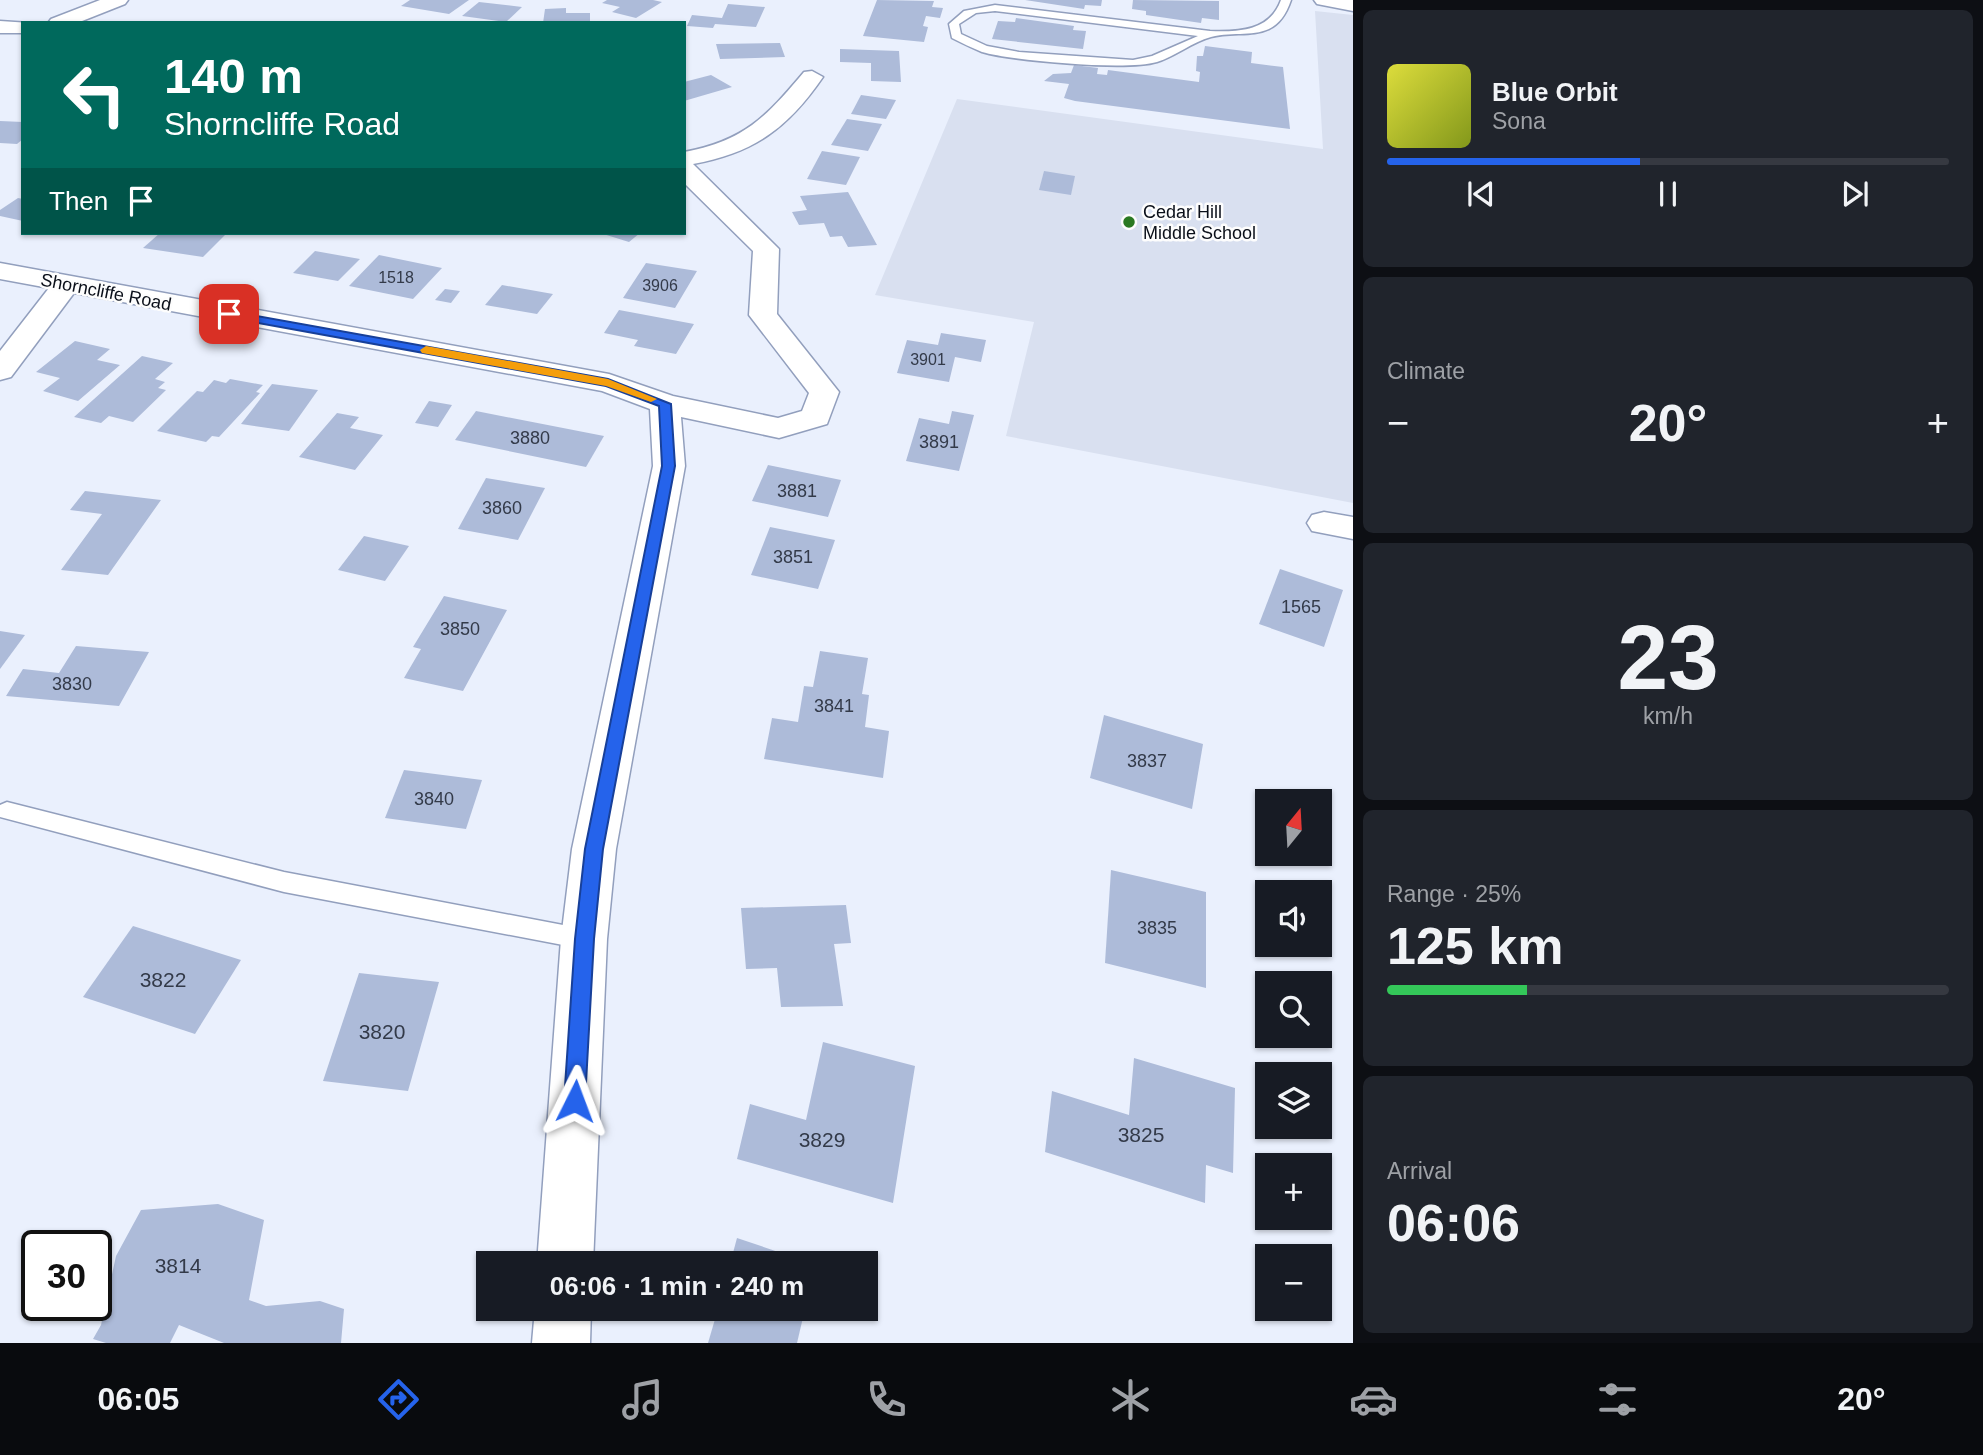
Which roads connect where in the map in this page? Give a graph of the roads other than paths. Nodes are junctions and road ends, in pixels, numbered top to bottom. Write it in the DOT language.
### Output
graph roads {
  1 [pos="118,0"];
  2 [pos="1286,0"];
  3 [pos="1293,0"];
  4 [pos="1303,0"];
  5 [pos="1324,0"];
  6 [pos="1353,5"];
  7 [pos="63,21"];
  8 [pos="0,27"];
  9 [pos="21,27"];
  10 [pos="1210,33"];
  11 [pos="812,77"];
  12 [pos="686,159"];
  13 [pos="686,171"];
  14 [pos="0,271"];
  15 [pos="66,285"];
  16 [pos="0,372"];
  17 [pos="665,404"];
  18 [pos="7,811"];
  19 [pos="584,939"];
  20 [pos="566,1251"];
  21 [pos="562,1321"];
  22 [pos="561,1343"];
  1 -- 7 [label="street"];
  2 -- 10 [label="lane"];
  3 -- 4 [label="street"];
  5 -- 6 [label="street"];
  8 -- 9 [label="street"];
  10 -- 10 [label="lane"];
  11 -- 12 [label="street"];
  13 -- 17 [label="street, Shorncliffe Road"];
  14 -- 15 [label="street, Shorncliffe Road"];
  15 -- 16 [label="street"];
  15 -- 17 [label="street, Shorncliffe Road"];
  17 -- 19 [label="street"];
  18 -- 19 [label="lane"];
  19 -- 20 [label="street"];
  21 -- 22 [label="street"];
}
